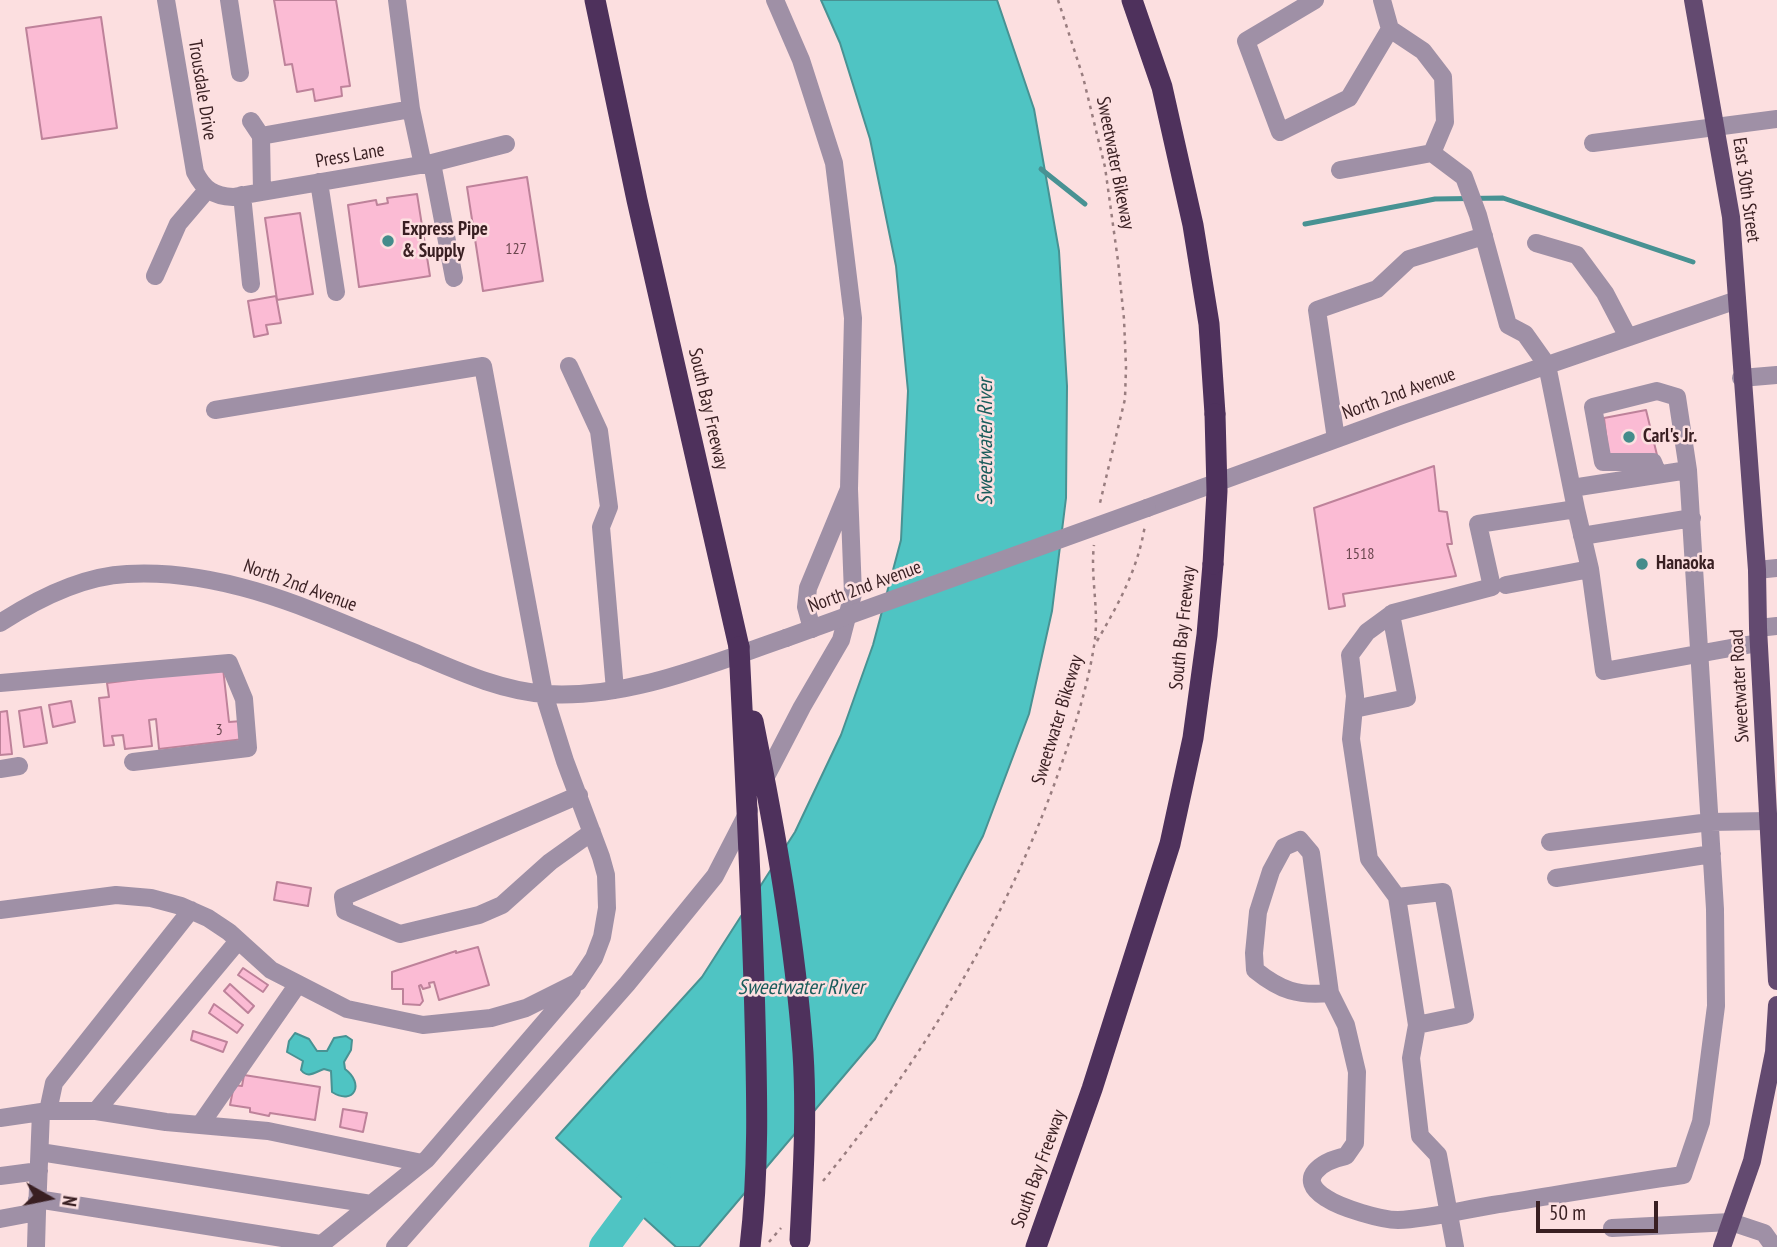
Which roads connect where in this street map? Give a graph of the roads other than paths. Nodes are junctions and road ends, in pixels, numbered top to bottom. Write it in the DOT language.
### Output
graph roads {
  1 [pos="166,0"];
  2 [pos="229,0"];
  3 [pos="397,0"];
  4 [pos="595,0"];
  5 [pos="775,0"];
  6 [pos="1132,0"];
  7 [pos="1315,0"];
  8 [pos="1382,0"];
  9 [pos="1693,0"];
  10 [pos="1390,29"];
  11 [pos="240,73"];
  12 [pos="411,109"];
  13 [pos="1777,118"];
  14 [pos="251,121"];
  15 [pos="1715,127"];
  16 [pos="261,136"];
  17 [pos="1593,143"];
  18 [pos="506,144"];
  19 [pos="1432,153"];
  20 [pos="428,164"];
  21 [pos="1340,170"];
  22 [pos="319,182"];
  23 [pos="204,187"];
  24 [pos="262,192"];
  25 [pos="242,195"];
  26 [pos="1484,236"];
  27 [pos="1536,243"];
  28 [pos="155,276"];
  29 [pos="454,278"];
  30 [pos="251,284"];
  31 [pos="336,292"];
  32 [pos="1737,300"];
  33 [pos="1628,337"];
  34 [pos="1547,365"];
  35 [pos="569,366"];
  36 [pos="1777,375"];
  37 [pos="1742,383"];
  38 [pos="215,410"];
  39 [pos="1336,439"];
  40 [pos="1688,470"];
  41 [pos="1658,474"];
  42 [pos="1572,488"];
  43 [pos="849,489"];
  44 [pos="1576,509"];
  45 [pos="1692,519"];
  46 [pos="1582,536"];
  47 [pos="1777,568"];
  48 [pos="1590,569"];
  49 [pos="1757,570"];
  50 [pos="1506,585"];
  51 [pos="1391,614"];
  52 [pos="0,623"];
  53 [pos="1777,626"];
  54 [pos="812,629"];
  55 [pos="1758,636"];
  56 [pos="739,647"];
  57 [pos="1701,653"];
  58 [pos="0,683"];
  59 [pos="615,690"];
  60 [pos="544,694"];
  61 [pos="1354,709"];
  62 [pos="133,762"];
  63 [pos="19,766"];
  64 [pos="0,769"];
  65 [pos="579,795"];
  66 [pos="1768,821"];
  67 [pos="1710,822"];
  68 [pos="592,832"];
  69 [pos="1550,842"];
  70 [pos="1712,854"];
  71 [pos="1556,878"];
  72 [pos="1398,897"];
  73 [pos="0,910"];
  74 [pos="191,910"];
  75 [pos="238,940"];
  76 [pos="1777,981"];
  77 [pos="578,982"];
  78 [pos="298,984"];
  79 [pos="1330,993"];
  80 [pos="1777,1004"];
  81 [pos="1418,1025"];
  82 [pos="44,1111"];
  83 [pos="96,1111"];
  84 [pos="0,1118"];
  85 [pos="200,1125"];
  86 [pos="40,1152"];
  87 [pos="422,1163"];
  88 [pos="39,1171"];
  89 [pos="0,1176"];
  90 [pos="372,1204"];
  91 [pos="37,1205"];
  92 [pos="1448,1212"];
  93 [pos="0,1219"];
  94 [pos="1731,1222"];
  95 [pos="1612,1228"];
  96 [pos="800,1243"];
  97 [pos="319,1246"];
  98 [pos="36,1247"];
  99 [pos="395,1247"];
  100 [pos="750,1247"];
  101 [pos="1036,1247"];
  102 [pos="1455,1247"];
  103 [pos="1722,1247"];
  104 [pos="1773,1247"];
  1 -- 23 [label="street, Trousdale Drive"];
  2 -- 11 [label="street"];
  3 -- 12 [label="street"];
  4 -- 56 [label="highway, South Bay Freeway"];
  5 -- 43 [label="street"];
  6 -- 101 [label="highway, South Bay Freeway, bridge"];
  7 -- 10 [label="street"];
  8 -- 10 [label="street"];
  9 -- 15 [label="main road, East 30th Street"];
  10 -- 19 [label="street"];
  12 -- 16 [label="street"];
  12 -- 20 [label="street"];
  13 -- 15 [label="street"];
  14 -- 16 [label="street"];
  15 -- 17 [label="street"];
  15 -- 32 [label="main road, East 30th Street"];
  16 -- 24 [label="street"];
  18 -- 20 [label="street, Press Lane"];
  19 -- 21 [label="street"];
  19 -- 26 [label="street"];
  20 -- 22 [label="street, Press Lane"];
  20 -- 29 [label="street"];
  22 -- 24 [label="street, Press Lane"];
  22 -- 31 [label="street"];
  23 -- 25 [label="street, Press Lane"];
  23 -- 28 [label="street"];
  24 -- 25 [label="street, Press Lane"];
  25 -- 30 [label="street"];
  26 -- 34 [label="street"];
  26 -- 39 [label="street"];
  27 -- 33 [label="street"];
  32 -- 33 [label="street, North 2nd Avenue"];
  32 -- 37 [label="main road, East 30th Street"];
  33 -- 34 [label="street, North 2nd Avenue"];
  34 -- 39 [label="street, North 2nd Avenue"];
  34 -- 42 [label="street"];
  35 -- 59 [label="street"];
  36 -- 37 [label="street"];
  37 -- 49 [label="main road, Sweetwater Road"];
  38 -- 60 [label="street"];
  39 -- 54 [label="street, North 2nd Avenue, bridge"];
  40 -- 41 [label="street"];
  40 -- 41 [label="street"];
  40 -- 45 [label="street"];
  41 -- 42 [label="street"];
  42 -- 44 [label="street"];
  43 -- 54 [label="street"];
  43 -- 99 [label="street"];
  44 -- 46 [label="street"];
  44 -- 51 [label="street"];
  45 -- 46 [label="street"];
  45 -- 57 [label="street"];
  46 -- 48 [label="street"];
  47 -- 49 [label="street"];
  48 -- 50 [label="street"];
  48 -- 57 [label="street"];
  49 -- 55 [label="main road, Sweetwater Road"];
  51 -- 61 [label="street"];
  51 -- 61 [label="street"];
  52 -- 60 [label="street, North 2nd Avenue"];
  53 -- 55 [label="street"];
  54 -- 59 [label="street, North 2nd Avenue, bridge"];
  55 -- 57 [label="street"];
  55 -- 66 [label="main road, Sweetwater Road"];
  56 -- 96 [label="highway, South Bay Freeway, bridge"];
  56 -- 100 [label="highway, bridge"];
  57 -- 67 [label="street"];
  58 -- 62 [label="street"];
  59 -- 60 [label="street, North 2nd Avenue"];
  60 -- 65 [label="street"];
  61 -- 72 [label="street"];
  63 -- 64 [label="street"];
  65 -- 68 [label="street"];
  65 -- 68 [label="street"];
  66 -- 67 [label="street"];
  66 -- 76 [label="main road, Sweetwater Road"];
  67 -- 69 [label="street"];
  67 -- 70 [label="street"];
  68 -- 77 [label="street"];
  70 -- 71 [label="street"];
  70 -- 92 [label="street"];
  72 -- 81 [label="street"];
  72 -- 81 [label="street"];
  73 -- 74 [label="street"];
  74 -- 75 [label="street"];
  74 -- 82 [label="street"];
  75 -- 78 [label="street"];
  75 -- 83 [label="street"];
  77 -- 78 [label="street"];
  77 -- 87 [label="street"];
  78 -- 85 [label="street"];
  79 -- 79 [label="street"];
  79 -- 92 [label="street"];
  80 -- 94 [label="main road"];
  81 -- 92 [label="street"];
  82 -- 83 [label="street"];
  82 -- 84 [label="street"];
  82 -- 86 [label="street"];
  83 -- 85 [label="street"];
  85 -- 87 [label="street"];
  86 -- 88 [label="street"];
  86 -- 90 [label="street"];
  87 -- 90 [label="street"];
  88 -- 89 [label="street"];
  88 -- 91 [label="street"];
  90 -- 97 [label="street"];
  91 -- 93 [label="street"];
  91 -- 97 [label="street"];
  91 -- 98 [label="street"];
  92 -- 102 [label="street"];
  94 -- 95 [label="street"];
  94 -- 103 [label="main road"];
  94 -- 104 [label="street"];
}
